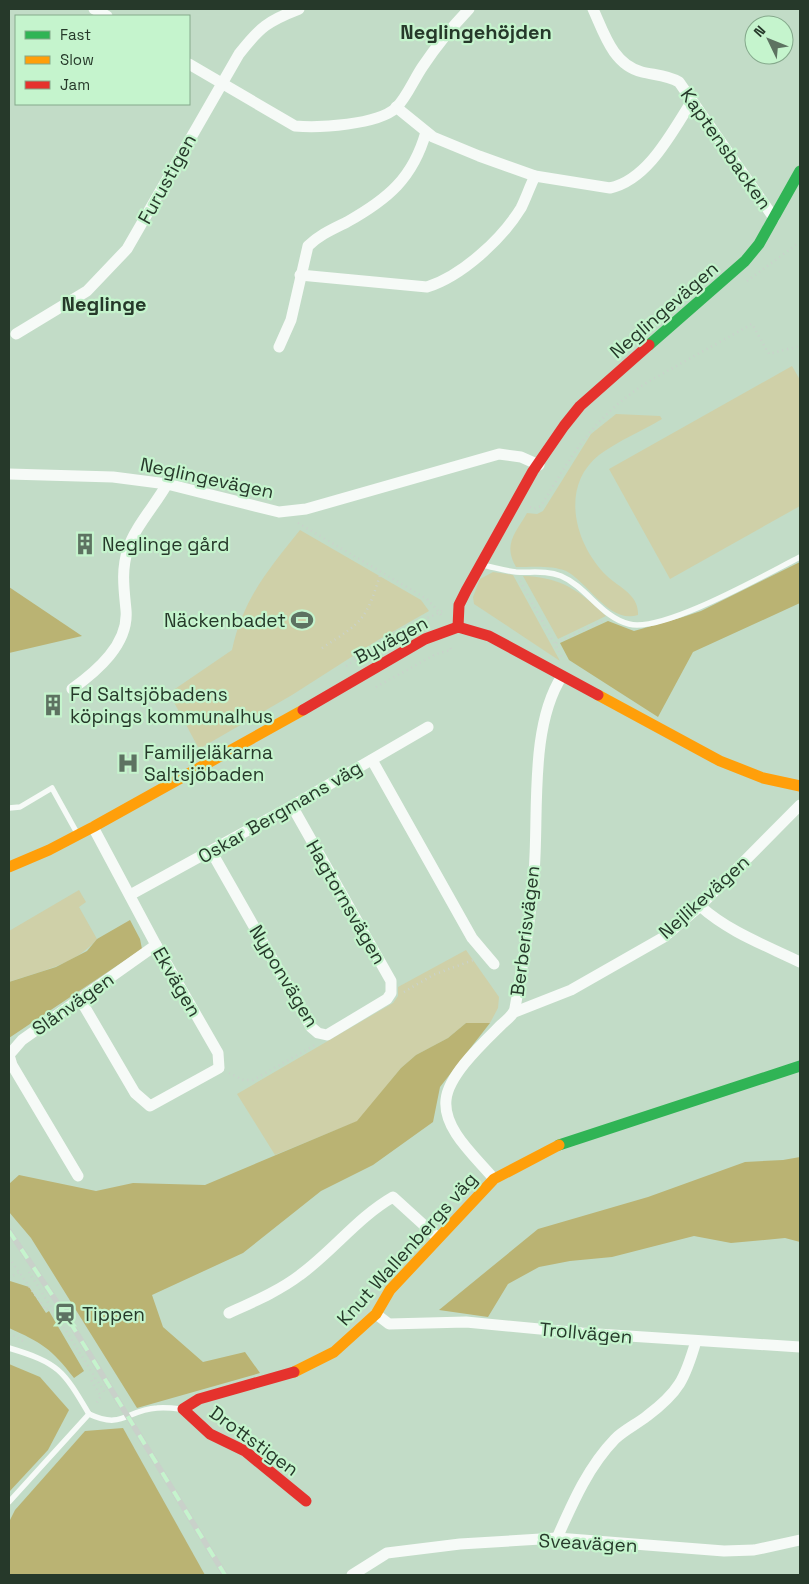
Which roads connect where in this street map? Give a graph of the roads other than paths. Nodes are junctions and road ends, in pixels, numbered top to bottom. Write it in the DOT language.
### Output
graph roads {
  1 [pos="299,9"];
  2 [pos="469,9"];
  3 [pos="593,9"];
  4 [pos="190,65"];
  5 [pos="221,82"];
  6 [pos="692,101"];
  7 [pos="396,108"];
  8 [pos="426,132"];
  9 [pos="800,172"];
  10 [pos="535,176"];
  11 [pos="774,218"];
  12 [pos="300,275"];
  13 [pos="16,334"];
  14 [pos="279,348"];
  15 [pos="539,465"];
  16 [pos="9,474"];
  17 [pos="168,484"];
  18 [pos="800,557"];
  19 [pos="482,565"];
  20 [pos="458,627"];
  21 [pos="562,676"];
  22 [pos="72,689"];
  23 [pos="428,726"];
  24 [pos="372,760"];
  25 [pos="800,786"];
  26 [pos="800,805"];
  27 [pos="292,806"];
  28 [pos="9,808"];
  29 [pos="93,827"];
  30 [pos="78,835"];
  31 [pos="211,851"];
  32 [pos="9,867"];
  33 [pos="130,895"];
  34 [pos="700,906"];
  35 [pos="156,946"];
  36 [pos="490,959"];
  37 [pos="800,962"];
  38 [pos="389,996"];
  39 [pos="80,998"];
  40 [pos="515,1012"];
  41 [pos="800,1066"];
  42 [pos="78,1176"];
  43 [pos="494,1179"];
  44 [pos="438,1238"];
  45 [pos="229,1314"];
  46 [pos="376,1314"];
  47 [pos="696,1341"];
  48 [pos="800,1347"];
  49 [pos="9,1348"];
  50 [pos="183,1409"];
  51 [pos="89,1414"];
  52 [pos="306,1501"];
  53 [pos="9,1502"];
  54 [pos="558,1538"];
  55 [pos="800,1540"];
  56 [pos="352,1575"];
  1 -- 5 [label="street, Furustigen"];
  2 -- 7 [label="street"];
  3 -- 6 [label="street, Kaptensbacken"];
  4 -- 5 [label="street"];
  5 -- 7 [label="street"];
  5 -- 13 [label="street, Furustigen"];
  6 -- 10 [label="street"];
  6 -- 11 [label="street, Kaptensbacken"];
  7 -- 8 [label="street"];
  8 -- 10 [label="street"];
  8 -- 12 [label="street"];
  9 -- 11 [label="street, Neglingevägen"];
  10 -- 12 [label="street"];
  11 -- 15 [label="street, Neglingevägen"];
  12 -- 14 [label="street"];
  15 -- 17 [label="street, Neglingevägen"];
  15 -- 19 [label="street, Neglingevägen"];
  16 -- 17 [label="street, Neglingevägen"];
  17 -- 22 [label="street"];
  18 -- 19 [label="lane"];
  19 -- 20 [label="street, Neglingevägen"];
  20 -- 21 [label="street, Byvägen"];
  20 -- 29 [label="street, Byvägen"];
  21 -- 25 [label="street, Byvägen"];
  21 -- 40 [label="street, Berberisvägen"];
  23 -- 24 [label="street, Oskar Bergmans väg"];
  24 -- 27 [label="street, Oskar Bergmans väg"];
  24 -- 36 [label="street"];
  26 -- 34 [label="street, Nejlikevägen"];
  27 -- 31 [label="street, Oskar Bergmans väg"];
  27 -- 38 [label="street, Hagtornsvägen"];
  28 -- 30 [label="lane"];
  29 -- 30 [label="street, Byvägen"];
  29 -- 33 [label="street, Ekvägen"];
  30 -- 32 [label="street, Byvägen"];
  31 -- 33 [label="street, Oskar Bergmans väg"];
  31 -- 38 [label="street, Nyponvägen"];
  33 -- 35 [label="street, Ekvägen"];
  34 -- 37 [label="street"];
  34 -- 40 [label="street, Nejlikevägen"];
  35 -- 39 [label="street, Slånvägen"];
  35 -- 39 [label="street, Ekvägen"];
  39 -- 42 [label="street, Slånvägen"];
  40 -- 43 [label="street, Berberisvägen"];
  41 -- 43 [label="street, Knut Wallenbergs väg"];
  43 -- 44 [label="street, Knut Wallenbergs väg"];
  44 -- 45 [label="street"];
  44 -- 46 [label="street, Knut Wallenbergs väg"];
  46 -- 47 [label="street, Trollvägen"];
  46 -- 50 [label="street, Knut Wallenbergs väg"];
  47 -- 48 [label="street, Trollvägen"];
  47 -- 54 [label="street"];
  49 -- 51 [label="lane"];
  50 -- 51 [label="lane"];
  50 -- 52 [label="street, Drottstigen"];
  51 -- 53 [label="lane"];
  54 -- 55 [label="street, Sveavägen"];
  54 -- 56 [label="street, Sveavägen"];
}
